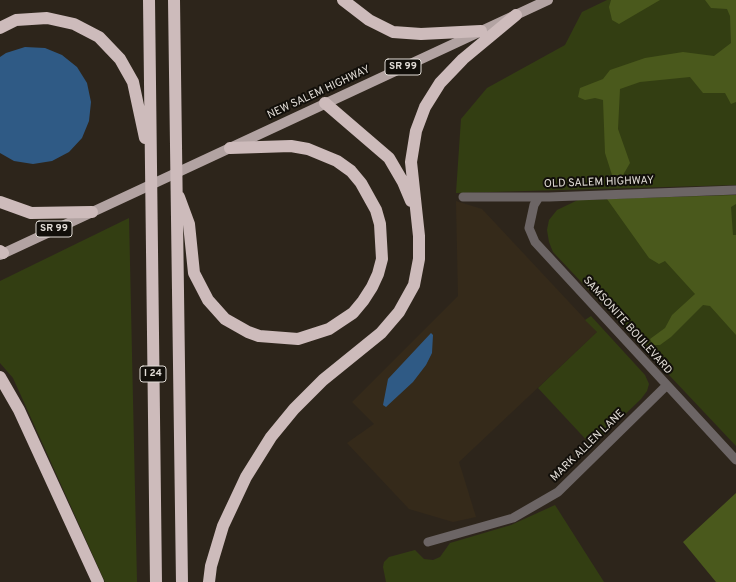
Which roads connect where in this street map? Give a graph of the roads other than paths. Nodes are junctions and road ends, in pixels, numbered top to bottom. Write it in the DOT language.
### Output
graph roads {
  1 [pos="149,0"];
  2 [pos="174,0"];
  3 [pos="343,0"];
  4 [pos="548,0"];
  5 [pos="516,15"];
  6 [pos="0,28"];
  7 [pos="481,31"];
  8 [pos="325,103"];
  9 [pos="224,150"];
  10 [pos="151,167"];
  11 [pos="176,188"];
  12 [pos="736,190"];
  13 [pos="463,196"];
  14 [pos="539,198"];
  15 [pos="0,202"];
  16 [pos="92,212"];
  17 [pos="416,213"];
  18 [pos="1,253"];
  19 [pos="0,377"];
  20 [pos="666,386"];
  21 [pos="736,460"];
  22 [pos="428,542"];
  23 [pos="98,582"];
  24 [pos="156,582"];
  25 [pos="182,582"];
  26 [pos="209,582"];
  1 -- 10 [label="highway, I 24"];
  2 -- 11 [label="highway, I 24"];
  3 -- 7 [label="highway"];
  4 -- 5 [label="main road, NEW SALEM HIGHWAY / SR 99"];
  5 -- 7 [label="main road, NEW SALEM HIGHWAY / SR 99"];
  5 -- 17 [label="highway"];
  6 -- 10 [label="highway"];
  7 -- 8 [label="main road, NEW SALEM HIGHWAY / SR 99"];
  8 -- 9 [label="main road, NEW SALEM HIGHWAY / SR 99"];
  8 -- 17 [label="highway"];
  9 -- 11 [label="highway"];
  9 -- 16 [label="main road, NEW SALEM HIGHWAY / SR 99"];
  10 -- 24 [label="highway, I 24"];
  11 -- 25 [label="highway, I 24"];
  12 -- 14 [label="street, OLD SALEM HIGHWAY"];
  13 -- 14 [label="street, OLD SALEM HIGHWAY"];
  14 -- 20 [label="street, SAMSONITE BOULEVARD"];
  15 -- 16 [label="highway"];
  16 -- 18 [label="main road, NEW SALEM HIGHWAY / SR 99"];
  17 -- 26 [label="highway"];
  19 -- 23 [label="highway"];
  20 -- 21 [label="street, SAMSONITE BOULEVARD"];
  20 -- 22 [label="street, MARK ALLEN LANE"];
}
